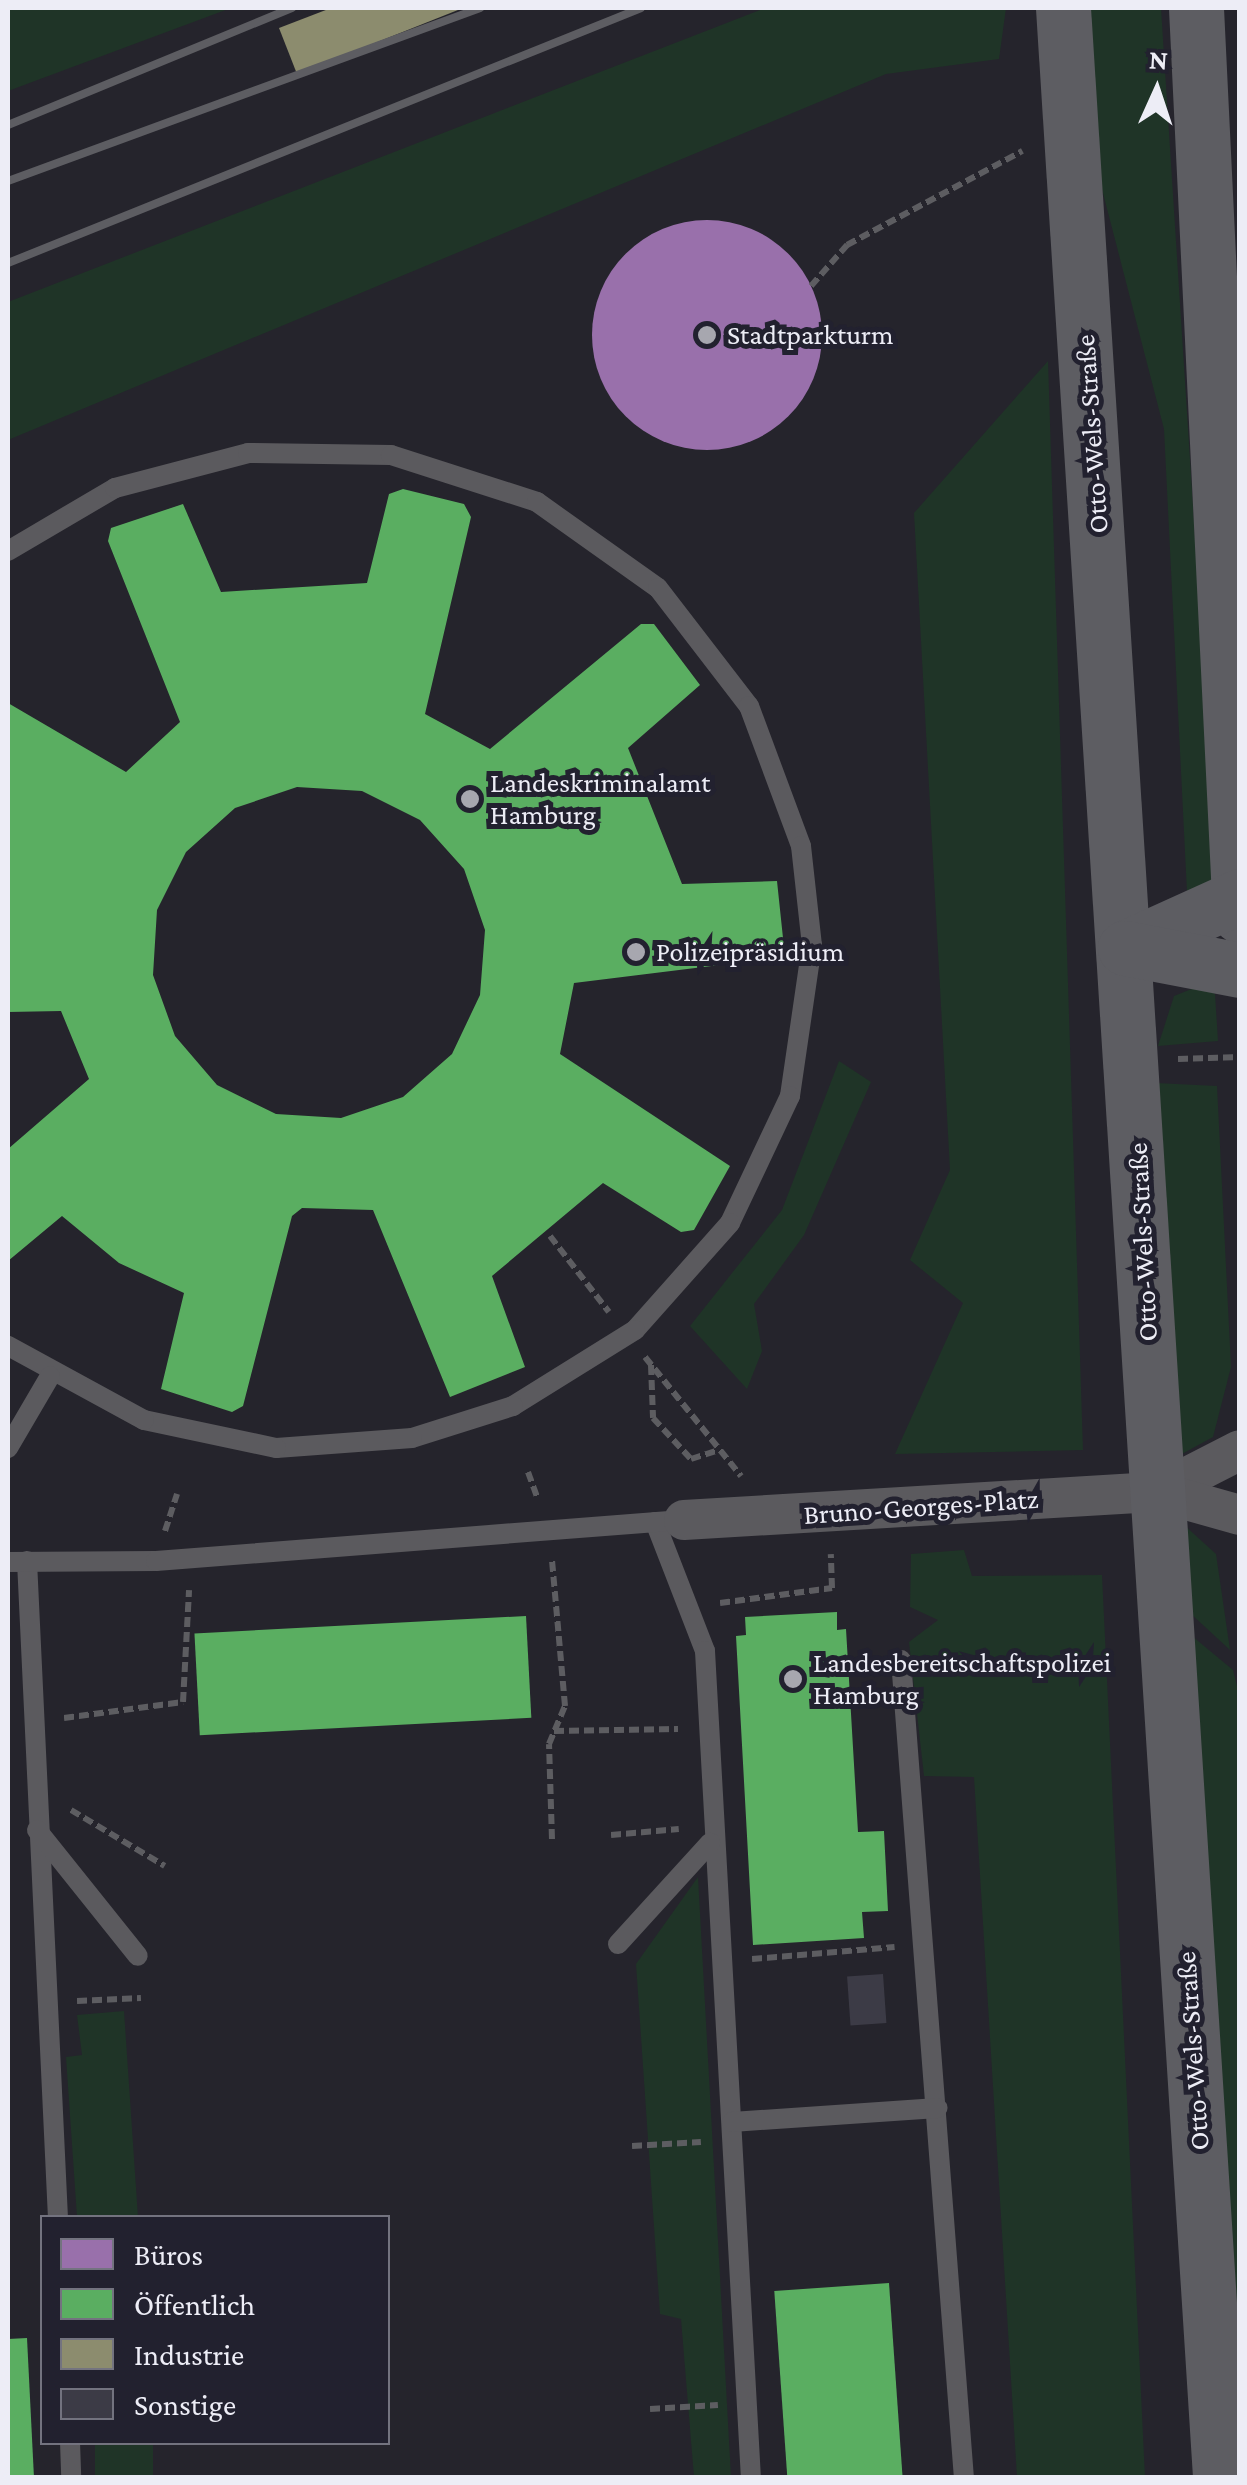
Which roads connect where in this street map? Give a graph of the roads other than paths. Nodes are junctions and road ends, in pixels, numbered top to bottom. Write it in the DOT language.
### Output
graph roads {
  1 [pos="1062,8"];
  2 [pos="1196,8"];
  3 [pos="1232,497"];
  4 [pos="8,551"];
  5 [pos="1239,896"];
  6 [pos="1240,916"];
  7 [pos="1125,948"];
  8 [pos="1240,970"];
  9 [pos="8,1346"];
  10 [pos="50,1376"];
  11 [pos="8,1448"];
  12 [pos="1240,1450"];
  13 [pos="1158,1492"];
  14 [pos="1240,1515"];
  15 [pos="670,1521"];
  16 [pos="17,1562"];
  17 [pos="901,1660"];
  18 [pos="38,1830"];
  19 [pos="709,1835"];
  20 [pos="618,1944"];
  21 [pos="138,1956"];
  22 [pos="938,2108"];
  23 [pos="732,2131"];
  24 [pos="58,2215"];
  25 [pos="70,2445"];
  26 [pos="72,2478"];
  27 [pos="751,2478"];
  28 [pos="964,2478"];
  29 [pos="1220,2478"];
  1 -- 7 [label="main road, Otto-Wels-Straße"];
  2 -- 3 [label="main road"];
  3 -- 5 [label="main road"];
  4 -- 10 [label="lane"];
  5 -- 6 [label="main road"];
  5 -- 7 [label="main road"];
  7 -- 8 [label="main road"];
  7 -- 13 [label="main road, Otto-Wels-Straße"];
  9 -- 10 [label="lane"];
  10 -- 11 [label="lane"];
  12 -- 13 [label="street, Bruno-Georges-Platz"];
  13 -- 14 [label="street, Bruno-Georges-Platz"];
  13 -- 15 [label="street, Bruno-Georges-Platz"];
  13 -- 29 [label="main road, Otto-Wels-Straße"];
  15 -- 16 [label="lane"];
  15 -- 19 [label="lane"];
  16 -- 18 [label="lane"];
  17 -- 22 [label="lane"];
  18 -- 21 [label="lane"];
  18 -- 24 [label="lane"];
  19 -- 20 [label="lane"];
  19 -- 23 [label="lane"];
  22 -- 23 [label="lane"];
  22 -- 28 [label="lane"];
  23 -- 27 [label="lane"];
  25 -- 26 [label="lane"];
}
